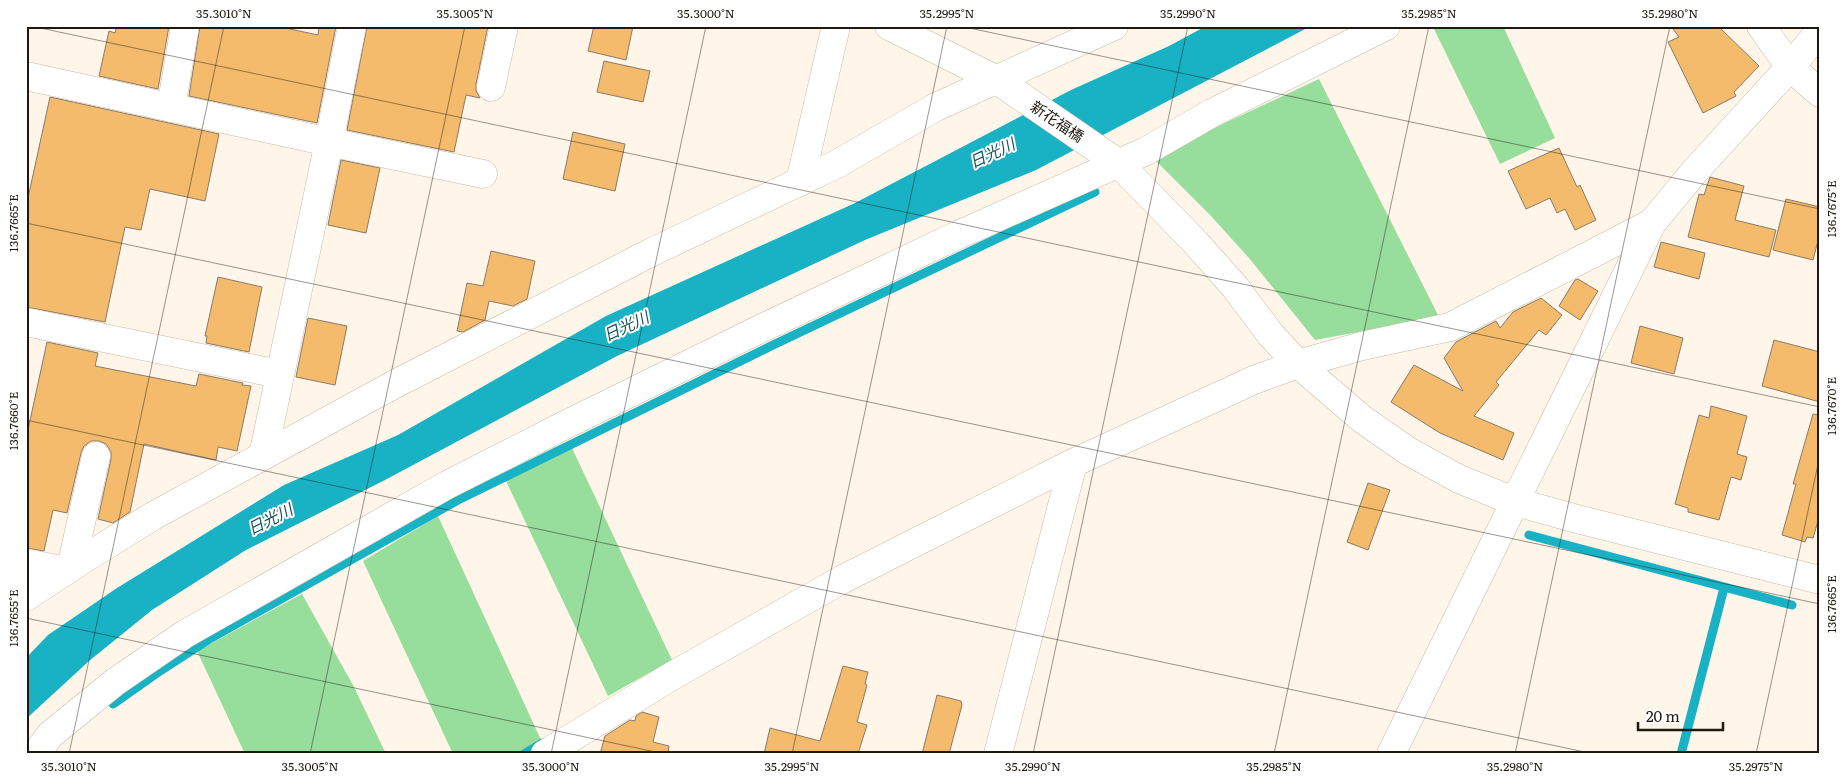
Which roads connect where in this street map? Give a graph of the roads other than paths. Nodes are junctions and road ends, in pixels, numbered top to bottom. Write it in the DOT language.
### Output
graph roads {
  1 [pos="185,26"];
  2 [pos="352,26"];
  3 [pos="504,26"];
  4 [pos="836,26"];
  5 [pos="889,26"];
  6 [pos="1114,26"];
  7 [pos="1386,26"];
  8 [pos="1761,26"];
  9 [pos="1820,31"];
  10 [pos="1790,67"];
  11 [pos="26,76"];
  12 [pos="997,80"];
  13 [pos="491,87"];
  14 [pos="1820,93"];
  15 [pos="171,108"];
  16 [pos="329,142"];
  17 [pos="1118,163"];
  18 [pos="483,174"];
  19 [pos="800,182"];
  20 [pos="1652,223"];
  21 [pos="26,322"];
  22 [pos="1298,364"];
  23 [pos="279,374"];
  24 [pos="96,456"];
  25 [pos="263,456"];
  26 [pos="1073,463"];
  27 [pos="1516,502"];
  28 [pos="26,563"];
  29 [pos="68,569"];
  30 [pos="1820,580"];
  31 [pos="26,597"];
  32 [pos="560,750"];
  33 [pos="36,754"];
  34 [pos="998,754"];
  35 [pos="1391,754"];
  1 -- 15 [label="street"];
  2 -- 16 [label="street"];
  3 -- 13 [label="street"];
  4 -- 19 [label="street"];
  5 -- 12 [label="street, 新花福橋"];
  6 -- 12 [label="street"];
  7 -- 17 [label="street"];
  8 -- 10 [label="street"];
  9 -- 10 [label="street"];
  10 -- 14 [label="street"];
  10 -- 20 [label="street"];
  11 -- 15 [label="street"];
  12 -- 17 [label="street, 新花福橋"];
  12 -- 19 [label="street"];
  15 -- 16 [label="street"];
  16 -- 18 [label="street"];
  16 -- 23 [label="street"];
  17 -- 22 [label="street, 新花福橋"];
  17 -- 33 [label="street"];
  19 -- 25 [label="street"];
  20 -- 22 [label="street"];
  20 -- 27 [label="street"];
  21 -- 23 [label="street"];
  22 -- 26 [label="street"];
  22 -- 27 [label="street, 新花福橋"];
  23 -- 25 [label="street"];
  24 -- 29 [label="street"];
  25 -- 29 [label="street"];
  26 -- 32 [label="street"];
  26 -- 34 [label="street"];
  27 -- 30 [label="street, 新花福橋"];
  27 -- 35 [label="street"];
  28 -- 29 [label="street"];
  29 -- 31 [label="street"];
}
